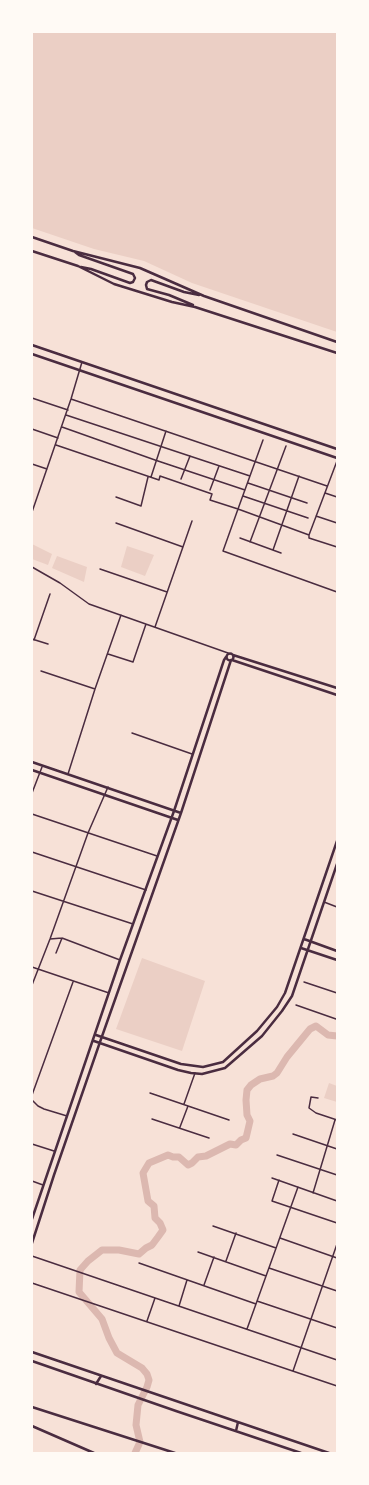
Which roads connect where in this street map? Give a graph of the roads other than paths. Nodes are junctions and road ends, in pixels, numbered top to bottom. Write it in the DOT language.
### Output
graph roads {
  1 [pos="32,237"];
  2 [pos="32,251"];
  3 [pos="73,251"];
  4 [pos="78,266"];
  5 [pos="204,296"];
  6 [pos="195,307"];
  7 [pos="337,342"];
  8 [pos="32,345"];
  9 [pos="337,353"];
  10 [pos="32,354"];
  11 [pos="82,362"];
  12 [pos="80,370"];
  13 [pos="32,398"];
  14 [pos="72,399"];
  15 [pos="68,410"];
  16 [pos="66,415"];
  17 [pos="62,427"];
  18 [pos="32,429"];
  19 [pos="166,431"];
  20 [pos="58,438"];
  21 [pos="263,440"];
  22 [pos="56,445"];
  23 [pos="161,446"];
  24 [pos="286,446"];
  25 [pos="337,449"];
  26 [pos="190,456"];
  27 [pos="156,460"];
  28 [pos="337,460"];
  29 [pos="256,462"];
  30 [pos="32,464"];
  31 [pos="219,466"];
  32 [pos="47,469"];
  33 [pos="278,469"];
  34 [pos="184,470"];
  35 [pos="250,476"];
  36 [pos="299,476"];
  37 [pos="149,477"];
  38 [pos="181,478"];
  39 [pos="214,480"];
  40 [pos="248,483"];
  41 [pos="327,486"];
  42 [pos="210,490"];
  43 [pos="245,490"];
  44 [pos="270,491"];
  45 [pos="325,493"];
  46 [pos="243,496"];
  47 [pos="116,497"];
  48 [pos="337,497"];
  49 [pos="292,498"];
  50 [pos="265,503"];
  51 [pos="307,503"];
  52 [pos="238,509"];
  53 [pos="287,511"];
  54 [pos="32,512"];
  55 [pos="316,516"];
  56 [pos="260,517"];
  57 [pos="308,518"];
  58 [pos="192,521"];
  59 [pos="337,523"];
  60 [pos="116,524"];
  61 [pos="282,525"];
  62 [pos="309,535"];
  63 [pos="240,538"];
  64 [pos="250,542"];
  65 [pos="183,546"];
  66 [pos="337,547"];
  67 [pos="273,550"];
  68 [pos="281,553"];
  69 [pos="32,567"];
  70 [pos="100,570"];
  71 [pos="32,583"];
  72 [pos="32,588"];
  73 [pos="167,592"];
  74 [pos="337,592"];
  75 [pos="50,594"];
  76 [pos="121,615"];
  77 [pos="146,624"];
  78 [pos="155,627"];
  79 [pos="33,639"];
  80 [pos="48,644"];
  81 [pos="107,654"];
  82 [pos="228,654"];
  83 [pos="233,655"];
  84 [pos="226,657"];
  85 [pos="231,660"];
  86 [pos="42,671"];
  87 [pos="337,688"];
  88 [pos="95,689"];
  89 [pos="337,695"];
  90 [pos="132,733"];
  91 [pos="193,754"];
  92 [pos="32,762"];
  93 [pos="42,766"];
  94 [pos="32,770"];
  95 [pos="40,773"];
  96 [pos="68,774"];
  97 [pos="108,787"];
  98 [pos="32,793"];
  99 [pos="104,795"];
  100 [pos="174,811"];
  101 [pos="181,813"];
  102 [pos="32,814"];
  103 [pos="171,817"];
  104 [pos="178,820"];
  105 [pos="88,833"];
  106 [pos="337,841"];
  107 [pos="32,852"];
  108 [pos="157,856"];
  109 [pos="337,864"];
  110 [pos="76,867"];
  111 [pos="146,890"];
  112 [pos="32,891"];
  113 [pos="63,901"];
  114 [pos="324,902"];
  115 [pos="337,907"];
  116 [pos="137,913"];
  117 [pos="144,915"];
  118 [pos="133,924"];
  119 [pos="62,938"];
  120 [pos="50,939"];
  121 [pos="304,939"];
  122 [pos="310,942"];
  123 [pos="301,948"];
  124 [pos="308,950"];
  125 [pos="337,951"];
  126 [pos="56,953"];
  127 [pos="120,960"];
  128 [pos="337,960"];
  129 [pos="32,967"];
  130 [pos="38,969"];
  131 [pos="74,982"];
  132 [pos="304,982"];
  133 [pos="32,985"];
  134 [pos="109,993"];
  135 [pos="337,993"];
  136 [pos="296,1005"];
  137 [pos="336,1019"];
  138 [pos="96,1035"];
  139 [pos="102,1037"];
  140 [pos="94,1041"];
  141 [pos="100,1042"];
  142 [pos="195,1074"];
  143 [pos="150,1093"];
  144 [pos="32,1095"];
  145 [pos="318,1098"];
  146 [pos="32,1100"];
  147 [pos="184,1104"];
  148 [pos="188,1106"];
  149 [pos="67,1116"];
  150 [pos="152,1119"];
  151 [pos="229,1120"];
  152 [pos="336,1120"];
  153 [pos="180,1127"];
  154 [pos="293,1134"];
  155 [pos="209,1138"];
  156 [pos="32,1144"];
  157 [pos="328,1146"];
  158 [pos="337,1149"];
  159 [pos="54,1151"];
  160 [pos="277,1155"];
  161 [pos="320,1170"];
  162 [pos="337,1175"];
  163 [pos="272,1178"];
  164 [pos="279,1180"];
  165 [pos="32,1181"];
  166 [pos="44,1185"];
  167 [pos="298,1187"];
  168 [pos="313,1193"];
  169 [pos="337,1201"];
  170 [pos="291,1207"];
  171 [pos="32,1219"];
  172 [pos="337,1223"];
  173 [pos="213,1226"];
  174 [pos="236,1233"];
  175 [pos="280,1238"];
  176 [pos="32,1243"];
  177 [pos="337,1244"];
  178 [pos="276,1248"];
  179 [pos="198,1252"];
  180 [pos="32,1256"];
  181 [pos="333,1256"];
  182 [pos="214,1257"];
  183 [pos="337,1258"];
  184 [pos="226,1261"];
  185 [pos="139,1263"];
  186 [pos="269,1268"];
  187 [pos="266,1276"];
  188 [pos="188,1280"];
  189 [pos="32,1283"];
  190 [pos="204,1286"];
  191 [pos="322,1286"];
  192 [pos="337,1291"];
  193 [pos="155,1298"];
  194 [pos="257,1301"];
  195 [pos="256,1304"];
  196 [pos="178,1306"];
  197 [pos="311,1319"];
  198 [pos="147,1322"];
  199 [pos="337,1328"];
  200 [pos="247,1329"];
  201 [pos="302,1348"];
  202 [pos="32,1352"];
  203 [pos="337,1360"];
  204 [pos="32,1361"];
  205 [pos="293,1371"];
  206 [pos="101,1376"];
  207 [pos="96,1384"];
  208 [pos="337,1386"];
  209 [pos="32,1407"];
  210 [pos="238,1422"];
  211 [pos="32,1426"];
  212 [pos="236,1431"];
  213 [pos="94,1453"];
  214 [pos="174,1453"];
  215 [pos="301,1453"];
  216 [pos="329,1453"];
  1 -- 3 [label="main road"];
  2 -- 4 [label="main road"];
  3 -- 4 [label="main road"];
  3 -- 5 [label="main road"];
  4 -- 6 [label="main road"];
  5 -- 6 [label="main road"];
  5 -- 7 [label="main road"];
  6 -- 9 [label="main road"];
  8 -- 11 [label="main road"];
  10 -- 12 [label="main road"];
  11 -- 12 [label="street"];
  11 -- 25 [label="main road"];
  12 -- 14 [label="street"];
  12 -- 28 [label="main road"];
  13 -- 15 [label="street"];
  14 -- 15 [label="street"];
  14 -- 19 [label="street"];
  15 -- 16 [label="street"];
  16 -- 17 [label="street"];
  16 -- 23 [label="street"];
  17 -- 20 [label="street"];
  17 -- 27 [label="street"];
  18 -- 20 [label="street"];
  19 -- 23 [label="street"];
  19 -- 29 [label="street"];
  20 -- 22 [label="street"];
  21 -- 29 [label="street"];
  22 -- 32 [label="street"];
  22 -- 37 [label="street"];
  23 -- 26 [label="street"];
  23 -- 27 [label="street"];
  24 -- 33 [label="street"];
  26 -- 31 [label="street"];
  26 -- 34 [label="street"];
  27 -- 34 [label="street"];
  27 -- 37 [label="street"];
  28 -- 41 [label="street"];
  29 -- 33 [label="street"];
  29 -- 35 [label="street"];
  30 -- 32 [label="street"];
  31 -- 35 [label="street"];
  31 -- 39 [label="street"];
  32 -- 54 [label="street"];
  33 -- 36 [label="street"];
  33 -- 44 [label="street"];
  34 -- 38 [label="street"];
  34 -- 39 [label="street"];
  35 -- 40 [label="street"];
  36 -- 41 [label="street"];
  36 -- 49 [label="street"];
  37 -- 47 [label="street"];
  37 -- 52 [label="street"];
  39 -- 42 [label="street"];
  39 -- 43 [label="street"];
  40 -- 43 [label="street"];
  40 -- 44 [label="street"];
  41 -- 45 [label="street"];
  43 -- 46 [label="street"];
  44 -- 49 [label="street"];
  44 -- 50 [label="street"];
  45 -- 48 [label="street"];
  45 -- 55 [label="street"];
  46 -- 50 [label="street"];
  46 -- 52 [label="street"];
  49 -- 51 [label="street"];
  49 -- 53 [label="street"];
  50 -- 53 [label="street"];
  50 -- 56 [label="street"];
  52 -- 56 [label="street"];
  52 -- 74 [label="street"];
  53 -- 57 [label="street"];
  53 -- 61 [label="street"];
  55 -- 59 [label="street"];
  55 -- 62 [label="street"];
  56 -- 61 [label="street"];
  56 -- 64 [label="street"];
  58 -- 65 [label="street"];
  60 -- 65 [label="street"];
  61 -- 62 [label="street"];
  61 -- 67 [label="street"];
  62 -- 66 [label="street"];
  63 -- 64 [label="street"];
  64 -- 67 [label="street"];
  65 -- 73 [label="street"];
  67 -- 68 [label="street"];
  69 -- 76 [label="street"];
  70 -- 73 [label="street"];
  71 -- 72 [label="street"];
  73 -- 78 [label="street"];
  75 -- 79 [label="street"];
  76 -- 77 [label="street"];
  76 -- 81 [label="street"];
  77 -- 78 [label="street"];
  77 -- 81 [label="street"];
  78 -- 82 [label="street"];
  79 -- 80 [label="street"];
  81 -- 88 [label="street"];
  82 -- 83 [label="main road"];
  82 -- 84 [label="main road"];
  83 -- 85 [label="main road"];
  83 -- 87 [label="main road"];
  84 -- 85 [label="main road"];
  84 -- 91 [label="main road"];
  85 -- 89 [label="main road"];
  85 -- 101 [label="main road"];
  86 -- 88 [label="street"];
  88 -- 96 [label="street"];
  90 -- 91 [label="street"];
  91 -- 100 [label="main road"];
  92 -- 93 [label="main road"];
  93 -- 95 [label="street"];
  93 -- 96 [label="main road"];
  94 -- 95 [label="main road"];
  95 -- 98 [label="street"];
  95 -- 99 [label="main road"];
  96 -- 97 [label="main road"];
  97 -- 99 [label="street"];
  97 -- 100 [label="main road"];
  99 -- 103 [label="main road"];
  99 -- 105 [label="street"];
  100 -- 101 [label="main road"];
  100 -- 103 [label="main road"];
  101 -- 104 [label="main road"];
  102 -- 105 [label="street"];
  103 -- 104 [label="main road"];
  103 -- 108 [label="main road"];
  104 -- 117 [label="main road"];
  105 -- 108 [label="street"];
  105 -- 110 [label="street"];
  106 -- 121 [label="main road"];
  107 -- 110 [label="street"];
  108 -- 111 [label="main road"];
  109 -- 114 [label="main road"];
  110 -- 111 [label="street"];
  110 -- 113 [label="street"];
  111 -- 116 [label="main road"];
  112 -- 113 [label="street"];
  113 -- 118 [label="street"];
  113 -- 120 [label="street"];
  114 -- 115 [label="street"];
  114 -- 122 [label="main road"];
  116 -- 117 [label="main road"];
  116 -- 118 [label="main road"];
  117 -- 139 [label="main road"];
  118 -- 127 [label="main road"];
  119 -- 120 [label="street"];
  119 -- 126 [label="street"];
  119 -- 127 [label="street"];
  120 -- 130 [label="street"];
  121 -- 122 [label="main road"];
  121 -- 123 [label="main road"];
  122 -- 124 [label="main road"];
  122 -- 125 [label="main road"];
  123 -- 124 [label="main road"];
  123 -- 139 [label="main road"];
  124 -- 128 [label="main road"];
  124 -- 142 [label="main road"];
  127 -- 134 [label="main road"];
  129 -- 130 [label="street"];
  130 -- 131 [label="street"];
  130 -- 133 [label="street"];
  131 -- 134 [label="street"];
  131 -- 144 [label="street"];
  132 -- 135 [label="street"];
  134 -- 138 [label="main road"];
  136 -- 137 [label="street"];
  138 -- 139 [label="main road"];
  138 -- 140 [label="main road"];
  139 -- 141 [label="main road"];
  140 -- 141 [label="main road"];
  140 -- 149 [label="main road"];
  141 -- 142 [label="main road"];
  141 -- 176 [label="main road"];
  142 -- 147 [label="street"];
  143 -- 147 [label="street"];
  145 -- 152 [label="street"];
  146 -- 149 [label="street"];
  147 -- 148 [label="street"];
  148 -- 151 [label="street"];
  148 -- 153 [label="street"];
  149 -- 159 [label="main road"];
  150 -- 153 [label="street"];
  152 -- 157 [label="street"];
  153 -- 155 [label="street"];
  154 -- 157 [label="street"];
  156 -- 159 [label="street"];
  157 -- 158 [label="street"];
  157 -- 161 [label="street"];
  159 -- 166 [label="main road"];
  160 -- 161 [label="street"];
  161 -- 162 [label="street"];
  161 -- 168 [label="street"];
  163 -- 164 [label="street"];
  164 -- 167 [label="street"];
  164 -- 170 [label="street"];
  165 -- 166 [label="street"];
  166 -- 171 [label="main road"];
  167 -- 168 [label="street"];
  167 -- 170 [label="street"];
  168 -- 169 [label="street"];
  170 -- 172 [label="street"];
  170 -- 175 [label="street"];
  173 -- 174 [label="street"];
  174 -- 178 [label="street"];
  174 -- 184 [label="street"];
  175 -- 178 [label="street"];
  175 -- 181 [label="street"];
  177 -- 181 [label="street"];
  178 -- 186 [label="street"];
  179 -- 182 [label="street"];
  180 -- 193 [label="street"];
  181 -- 183 [label="street"];
  181 -- 191 [label="street"];
  182 -- 184 [label="street"];
  182 -- 190 [label="street"];
  184 -- 187 [label="street"];
  185 -- 188 [label="street"];
  186 -- 187 [label="street"];
  186 -- 191 [label="street"];
  187 -- 194 [label="street"];
  188 -- 190 [label="street"];
  188 -- 196 [label="street"];
  189 -- 198 [label="street"];
  190 -- 195 [label="street"];
  191 -- 192 [label="street"];
  191 -- 197 [label="street"];
  193 -- 196 [label="street"];
  193 -- 198 [label="street"];
  194 -- 195 [label="street"];
  194 -- 197 [label="street"];
  195 -- 200 [label="street"];
  196 -- 200 [label="street"];
  197 -- 199 [label="street"];
  197 -- 201 [label="street"];
  198 -- 205 [label="street"];
  200 -- 201 [label="street"];
  201 -- 203 [label="street"];
  201 -- 205 [label="street"];
  202 -- 206 [label="main road"];
  204 -- 207 [label="main road"];
  205 -- 208 [label="street"];
  206 -- 207 [label="main road"];
  206 -- 210 [label="main road"];
  207 -- 212 [label="main road"];
  209 -- 214 [label="main road"];
  210 -- 212 [label="main road"];
  210 -- 216 [label="main road"];
  211 -- 213 [label="main road"];
  212 -- 215 [label="main road"];
}
